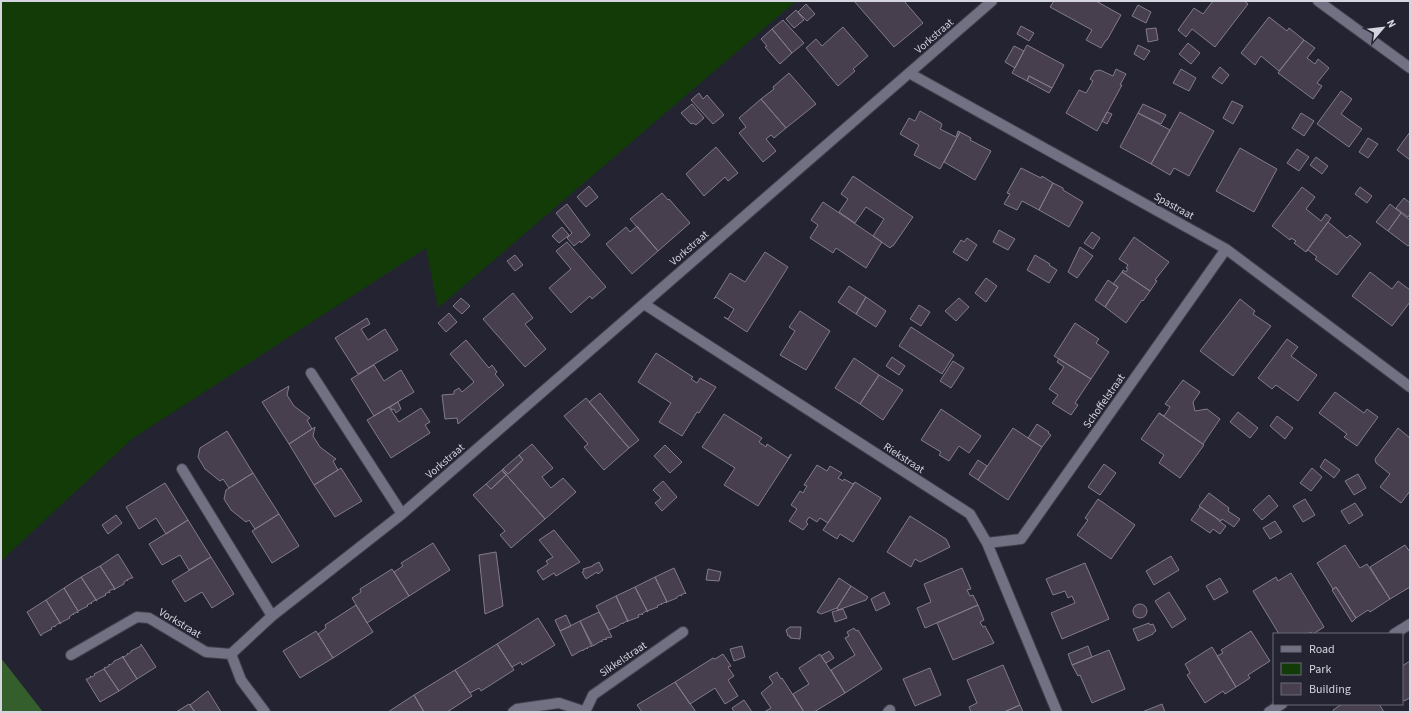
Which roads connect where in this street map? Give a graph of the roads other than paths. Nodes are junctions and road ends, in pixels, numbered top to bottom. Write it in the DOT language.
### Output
graph roads {
  1 [pos="992,1"];
  2 [pos="1318,1"];
  3 [pos="1410,68"];
  4 [pos="909,73"];
  5 [pos="1226,249"];
  6 [pos="644,304"];
  7 [pos="310,373"];
  8 [pos="1410,387"];
  9 [pos="182,469"];
  10 [pos="402,514"];
  11 [pos="987,543"];
  12 [pos="272,616"];
  13 [pos="1410,624"];
  14 [pos="683,632"];
  15 [pos="1396,633"];
  16 [pos="231,654"];
  17 [pos="71,655"];
  18 [pos="1280,705"];
  19 [pos="265,712"];
  20 [pos="513,712"];
  21 [pos="586,712"];
  22 [pos="1057,712"];
  23 [pos="1269,712"];
  1 -- 4 [label="street, Vorkstraat"];
  2 -- 3 [label="street"];
  4 -- 5 [label="street, Spastraat"];
  4 -- 6 [label="street, Vorkstraat"];
  5 -- 8 [label="street, Spastraat"];
  5 -- 11 [label="street, Schoffelstraat"];
  6 -- 10 [label="street, Vorkstraat"];
  6 -- 11 [label="street, Riekstraat"];
  7 -- 10 [label="street"];
  9 -- 12 [label="street"];
  10 -- 12 [label="street, Vorkstraat"];
  11 -- 22 [label="street, Riekstraat"];
  12 -- 16 [label="street, Vorkstraat"];
  13 -- 15 [label="street"];
  14 -- 21 [label="street, Sikkelstraat"];
  16 -- 17 [label="street, Vorkstraat"];
  16 -- 19 [label="street"];
  18 -- 23 [label="street"];
  20 -- 21 [label="street, Sikkelstraat"];
}
